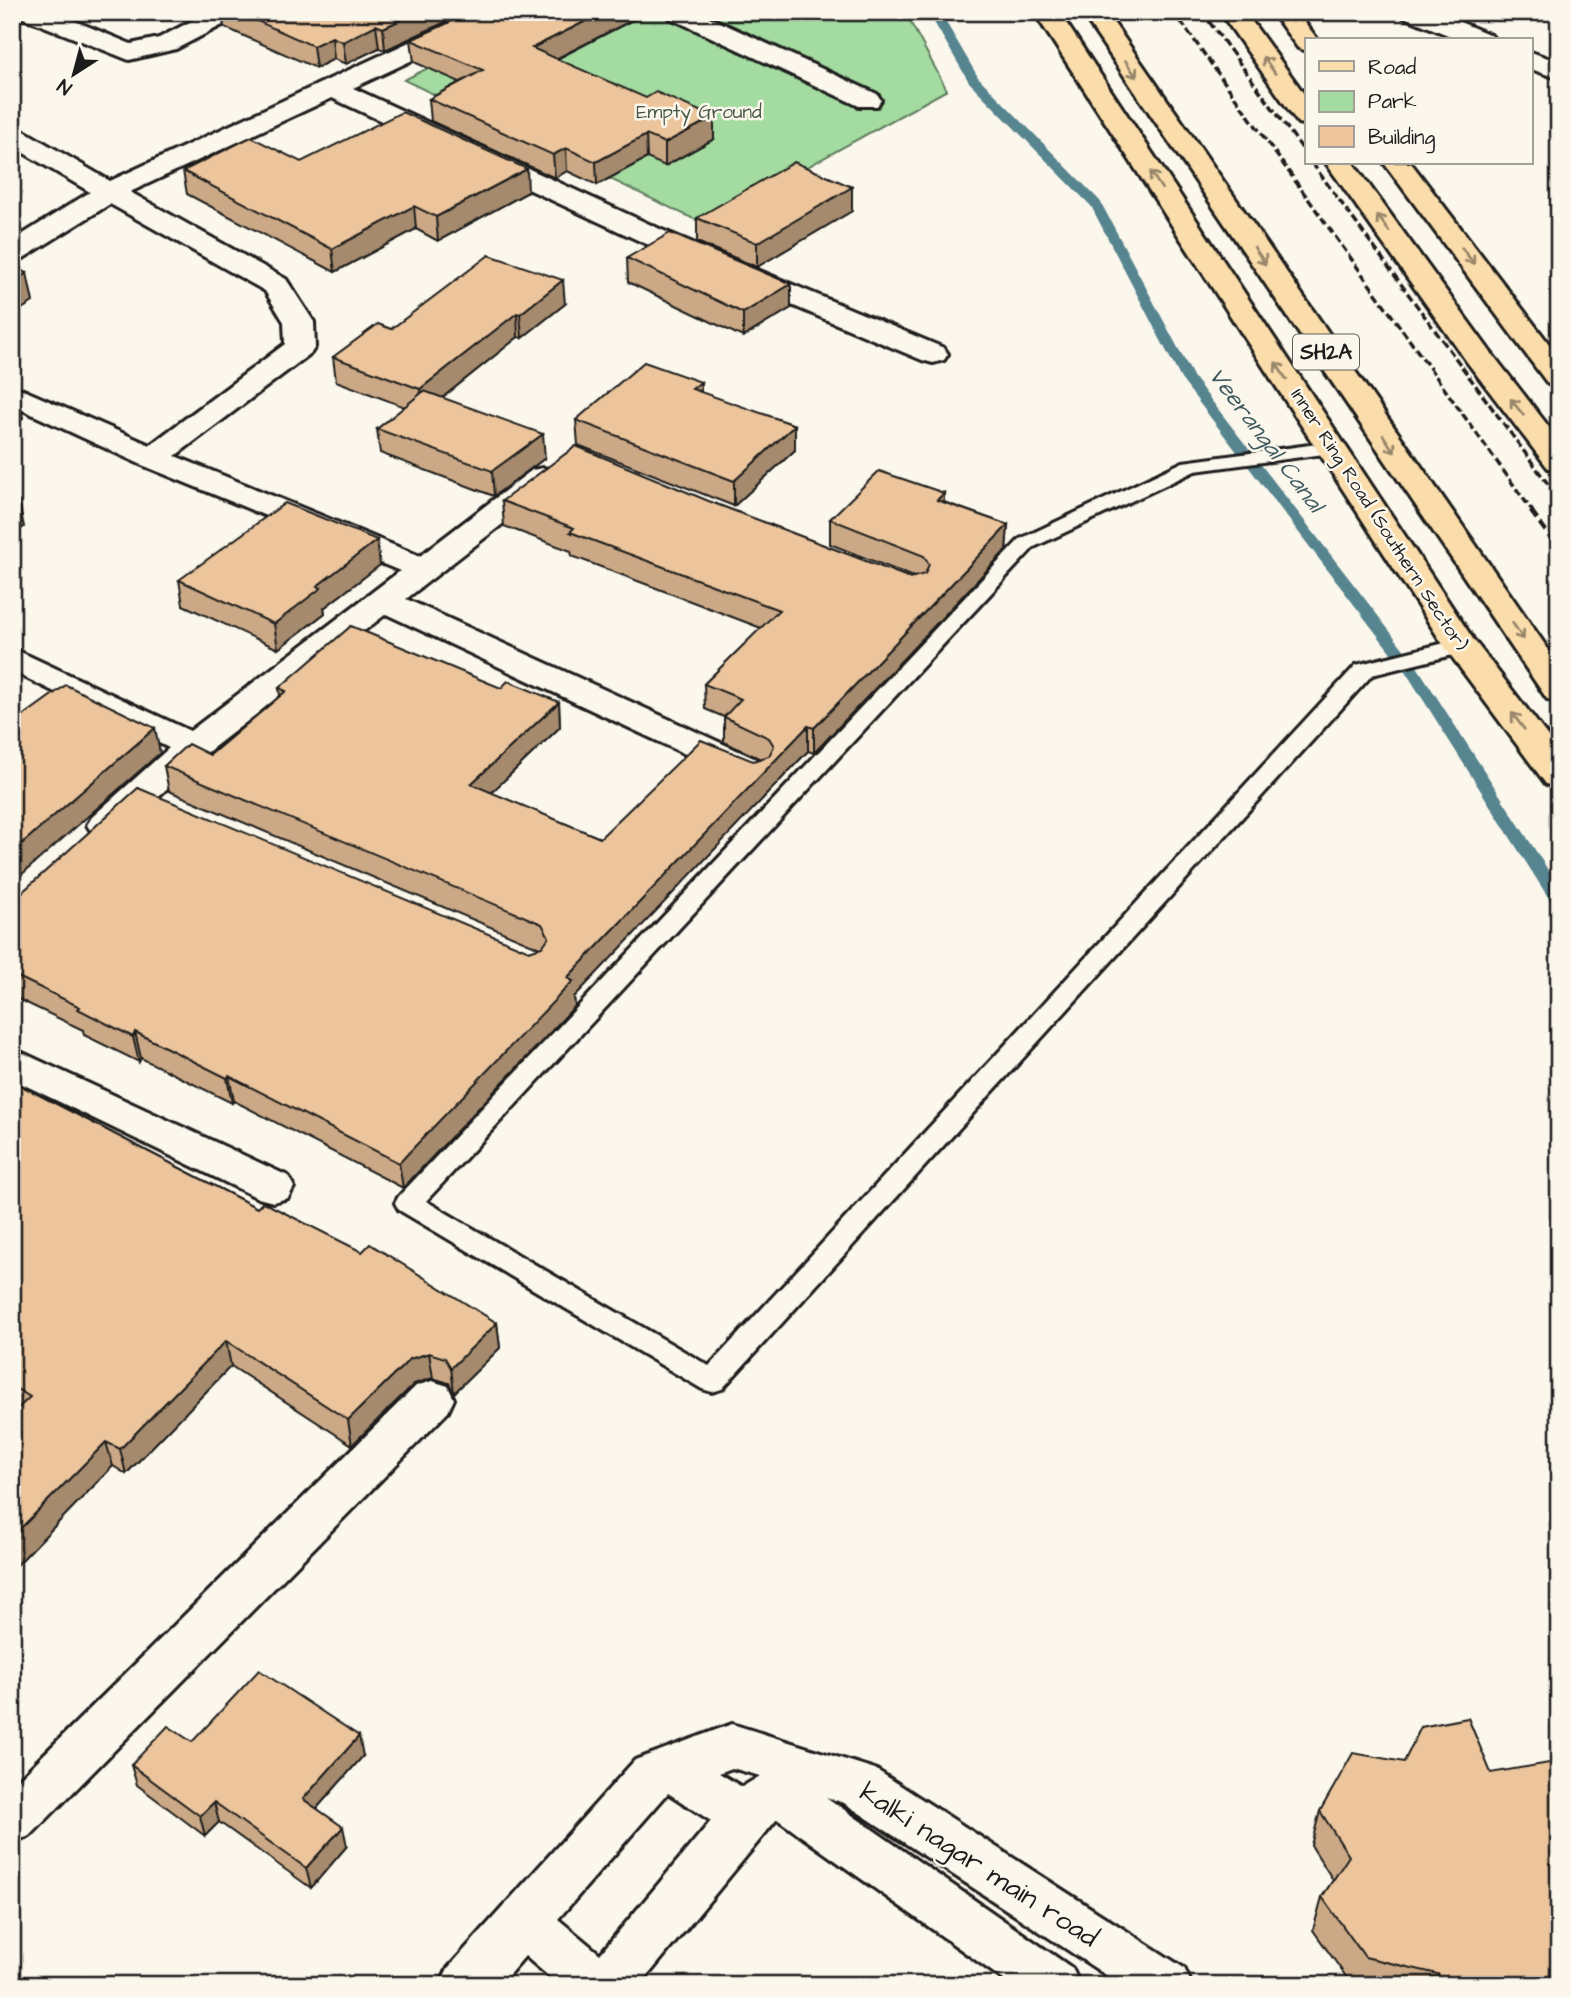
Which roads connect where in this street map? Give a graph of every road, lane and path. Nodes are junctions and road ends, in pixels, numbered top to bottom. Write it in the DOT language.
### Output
graph roads {
  1 [pos="30,12"];
  2 [pos="229,12"];
  3 [pos="495,12"];
  4 [pos="677,12"];
  5 [pos="1046,12"];
  6 [pos="1093,12"];
  7 [pos="1232,12"];
  8 [pos="1284,12"];
  9 [pos="1413,12"];
  10 [pos="1477,38"];
  11 [pos="1305,40"];
  12 [pos="1532,60"];
  13 [pos="1559,71"];
  14 [pos="332,88"];
  15 [pos="868,100"];
  16 [pos="1305,114"];
  17 [pos="12,135"];
  18 [pos="1340,164"];
  19 [pos="1398,164"];
  20 [pos="109,192"];
  21 [pos="12,253"];
  22 [pos="1550,352"];
  23 [pos="933,354"];
  24 [pos="1559,378"];
  25 [pos="12,394"];
  26 [pos="1332,449"];
  27 [pos="573,455"];
  28 [pos="153,458"];
  29 [pos="1559,461"];
  30 [pos="422,568"];
  31 [pos="382,600"];
  32 [pos="1461,646"];
  33 [pos="12,659"];
  34 [pos="1559,691"];
  35 [pos="193,746"];
  36 [pos="754,772"];
  37 [pos="1559,776"];
  38 [pos="139,795"];
  39 [pos="177,811"];
  40 [pos="80,847"];
  41 [pos="12,1062"];
  42 [pos="273,1187"];
  43 [pos="432,1399"];
  44 [pos="671,1769"];
  45 [pos="746,1816"];
  46 [pos="12,1820"];
  47 [pos="972,1860"];
  48 [pos="1030,1897"];
  49 [pos="937,1903"];
  50 [pos="523,1922"];
  51 [pos="994,1943"];
  52 [pos="466,1985"];
  53 [pos="598,1985"];
  54 [pos="607,1985"];
  55 [pos="1054,1985"];
  56 [pos="1166,1985"];
  1 -- 2 [label="street"];
  3 -- 14 [label="street"];
  4 -- 15 [label="street"];
  26 -- 5 [label="main road, Inner Ring Road (Southern Sector) / SH2A, one-way"];
  6 -- 34 [label="main road, SH2A, one-way"];
  16 -- 7 [label="main road, one-way"];
  8 -- 11 [label="main road"];
  9 -- 10 [label="street"];
  12 -- 13 [label="street"];
  14 -- 20 [label="street"];
  14 -- 23 [label="street"];
  17 -- 20 [label="street"];
  29 -- 18 [label="main road, one-way"];
  19 -- 22 [label="main road, one-way"];
  20 -- 21 [label="street"];
  20 -- 28 [label="street"];
  22 -- 24 [label="main road"];
  25 -- 28 [label="street"];
  26 -- 32 [label="main road, Inner Ring Road (Southern Sector) / SH2A"];
  26 -- 32 [label="lane"];
  27 -- 30 [label="street"];
  28 -- 30 [label="street"];
  30 -- 31 [label="street"];
  31 -- 35 [label="street"];
  31 -- 36 [label="street"];
  37 -- 32 [label="main road, Inner Ring Road (Southern Sector) / SH2A, one-way"];
  33 -- 35 [label="street"];
  35 -- 38 [label="street"];
  38 -- 39 [label="street"];
  38 -- 40 [label="street"];
  41 -- 42 [label="street"];
  43 -- 46 [label="street"];
  44 -- 45 [label="street"];
  44 -- 47 [label="street, kalki nagar main road"];
  44 -- 50 [label="street, kalki nagar main road"];
  45 -- 49 [label="street"];
  45 -- 54 [label="street"];
  47 -- 48 [label="street, kalki nagar main road"];
  47 -- 49 [label="street"];
  48 -- 51 [label="street"];
  48 -- 56 [label="street, kalki nagar main road"];
  49 -- 51 [label="street"];
  50 -- 52 [label="street, kalki nagar main road"];
  50 -- 53 [label="street"];
  51 -- 55 [label="street"];
}
